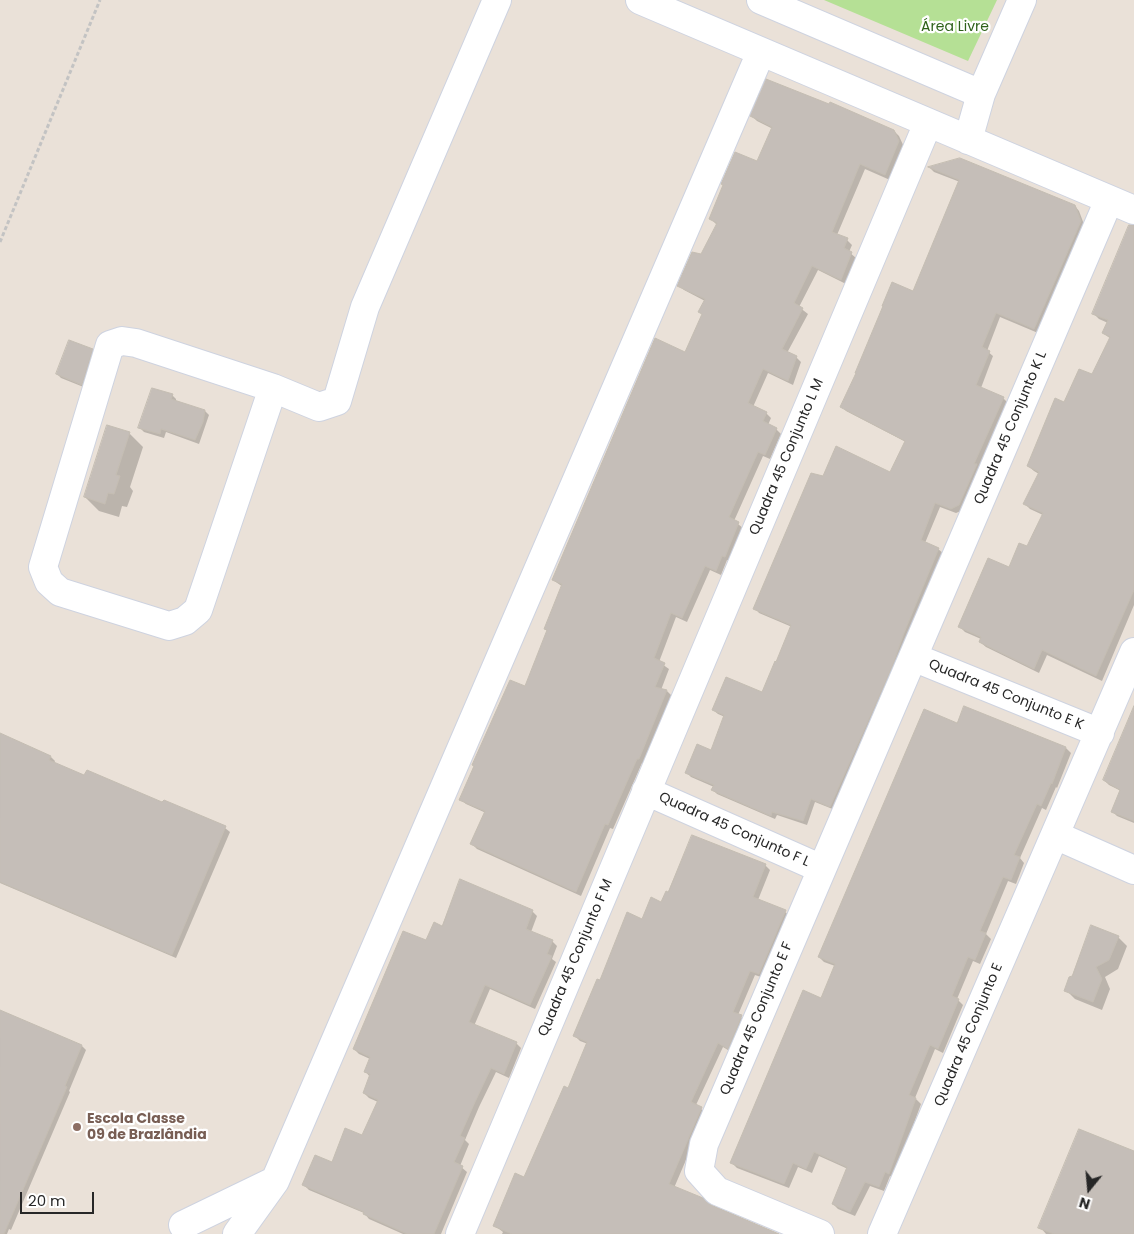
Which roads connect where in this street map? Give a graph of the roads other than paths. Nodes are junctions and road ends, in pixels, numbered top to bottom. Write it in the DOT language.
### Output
graph roads {
  1 [pos="497,0"];
  2 [pos="640,0"];
  3 [pos="761,0"];
  4 [pos="1022,0"];
  5 [pos="761,52"];
  6 [pos="981,94"];
  7 [pos="928,123"];
  8 [pos="968,140"];
  9 [pos="1109,200"];
  10 [pos="1134,210"];
  11 [pos="273,388"];
  12 [pos="1134,652"];
  13 [pos="913,657"];
  14 [pos="1100,732"];
  15 [pos="646,791"];
  16 [pos="1055,835"];
  17 [pos="822,869"];
  18 [pos="1134,870"];
  19 [pos="275,1181"];
  20 [pos="176,1229"];
  21 [pos="221,1234"];
  22 [pos="237,1234"];
  23 [pos="460,1234"];
  24 [pos="820,1234"];
  25 [pos="882,1234"];
  1 -- 11 [label="street"];
  2 -- 5 [label="street"];
  3 -- 6 [label="street"];
  4 -- 6 [label="street"];
  5 -- 7 [label="street"];
  5 -- 19 [label="street"];
  6 -- 8 [label="street"];
  7 -- 8 [label="street"];
  7 -- 15 [label="street, Quadra 45 Conjunto L M"];
  8 -- 9 [label="street"];
  9 -- 10 [label="street"];
  9 -- 13 [label="street, Quadra 45 Conjunto K L"];
  11 -- 11 [label="street"];
  12 -- 14 [label="street, Quadra 45 Conjunto E"];
  13 -- 14 [label="street, Quadra 45 Conjunto E K"];
  13 -- 17 [label="street, Quadra 45 Conjunto K L"];
  14 -- 16 [label="street, Quadra 45 Conjunto E"];
  15 -- 17 [label="street, Quadra 45 Conjunto F L"];
  15 -- 23 [label="street, Quadra 45 Conjunto F M"];
  16 -- 18 [label="street"];
  16 -- 25 [label="street, Quadra 45 Conjunto E"];
  17 -- 24 [label="street, Quadra 45 Conjunto E F"];
  19 -- 20 [label="street"];
  19 -- 22 [label="street"];
  20 -- 21 [label="street"];
}
